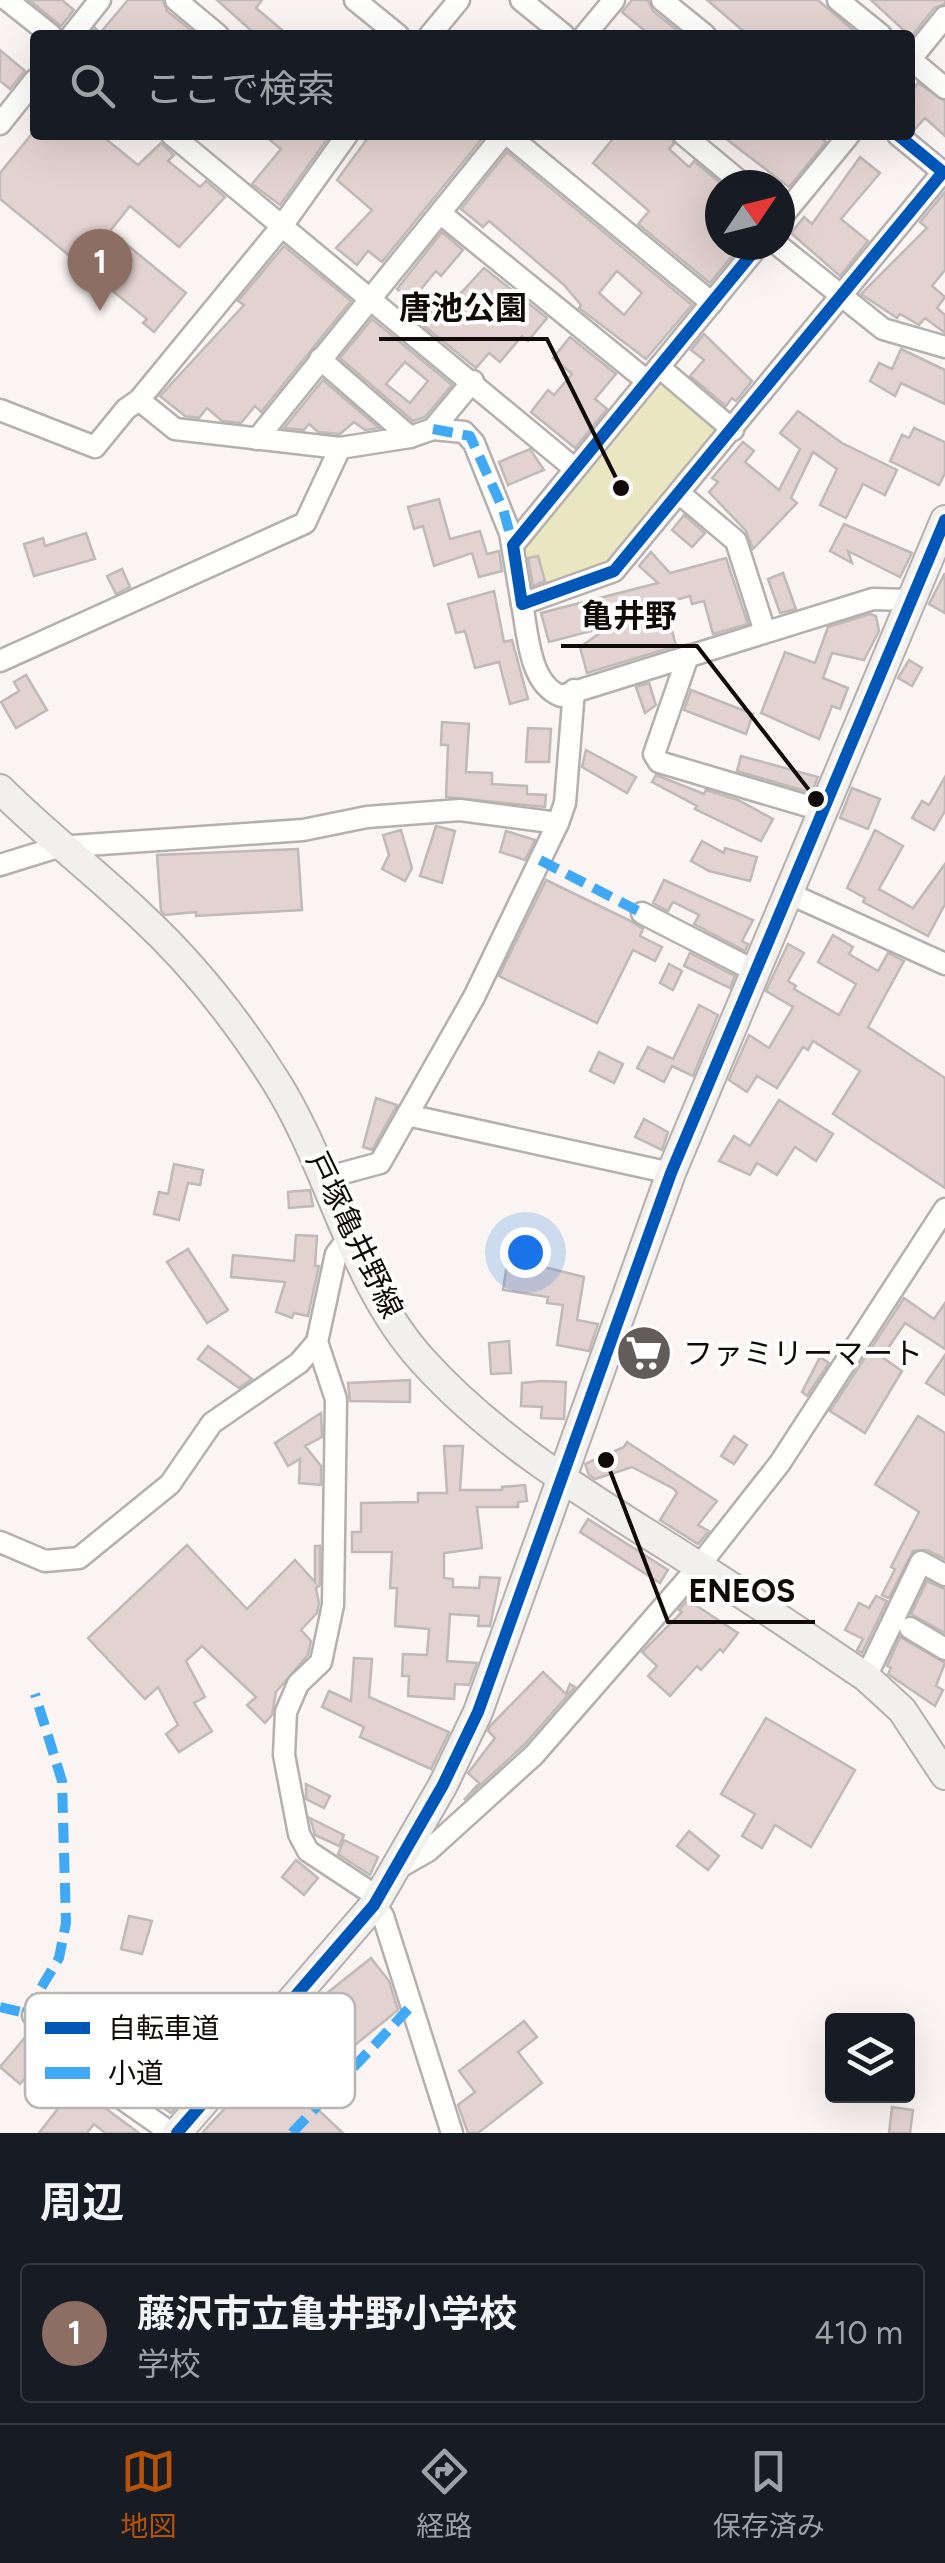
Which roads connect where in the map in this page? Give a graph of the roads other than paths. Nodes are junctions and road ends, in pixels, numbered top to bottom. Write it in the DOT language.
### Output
graph roads {
  1 [pos="8,0"];
  2 [pos="100,0"];
  3 [pos="176,0"];
  4 [pos="354,0"];
  5 [pos="459,0"];
  6 [pos="522,0"];
  7 [pos="614,0"];
  8 [pos="662,0"];
  9 [pos="838,0"];
  10 [pos="945,17"];
  11 [pos="44,30"];
  12 [pos="76,30"];
  13 [pos="212,30"];
  14 [pos="392,30"];
  15 [pos="434,30"];
  16 [pos="558,30"];
  17 [pos="589,30"];
  18 [pos="699,30"];
  19 [pos="875,30"];
  20 [pos="915,53"];
  21 [pos="915,63"];
  22 [pos="30,86"];
  23 [pos="945,88"];
  24 [pos="0,124"];
  25 [pos="178,140"];
  26 [pos="341,140"];
  27 [pos="502,140"];
  28 [pos="512,140"];
  29 [pos="690,140"];
  30 [pos="837,140"];
  31 [pos="904,140"];
  32 [pos="726,170"];
  33 [pos="795,198"];
  34 [pos="440,213"];
  35 [pos="282,226"];
  36 [pos="795,259"];
  37 [pos="746,260"];
  38 [pos="841,297"];
  39 [pos="368,299"];
  40 [pos="712,302"];
  41 [pos="945,347"];
  42 [pos="320,359"];
  43 [pos="653,374"];
  44 [pos="473,381"];
  45 [pos="139,400"];
  46 [pos="0,410"];
  47 [pos="433,429"];
  48 [pos="732,430"];
  49 [pos="257,438"];
  50 [pos="410,438"];
  51 [pos="340,448"];
  52 [pos="576,469"];
  53 [pos="679,494"];
  54 [pos="945,520"];
  55 [pos="513,545"];
  56 [pos="939,551"];
  57 [pos="908,600"];
  58 [pos="522,604"];
  59 [pos="765,632"];
  60 [pos="688,656"];
  61 [pos="0,662"];
  62 [pos="574,690"];
  63 [pos="0,789"];
  64 [pos="821,810"];
  65 [pos="558,823"];
  66 [pos="58,847"];
  67 [pos="0,865"];
  68 [pos="788,893"];
  69 [pos="642,913"];
  70 [pos="945,964"];
  71 [pos="755,971"];
  72 [pos="408,1115"];
  73 [pos="671,1173"];
  74 [pos="325,1178"];
  75 [pos="945,1209"];
  76 [pos="349,1237"];
  77 [pos="317,1342"];
  78 [pos="562,1479"];
  79 [pos="0,1542"];
  80 [pos="699,1566"];
  81 [pos="945,1574"];
  82 [pos="910,1628"];
  83 [pos="945,1650"];
  84 [pos="866,1677"];
  85 [pos="942,1762"];
  86 [pos="393,1871"];
  87 [pos="377,1902"];
  88 [pos="301,1993"];
  89 [pos="137,2108"];
  90 [pos="198,2108"];
  91 [pos="174,2133"];
  92 [pos="452,2133"];
  1 -- 11 [label="street"];
  2 -- 12 [label="street"];
  3 -- 13 [label="street"];
  4 -- 14 [label="street"];
  5 -- 15 [label="street"];
  6 -- 16 [label="street"];
  7 -- 17 [label="street"];
  8 -- 18 [label="street"];
  9 -- 19 [label="street"];
  10 -- 20 [label="street"];
  21 -- 23 [label="street"];
  22 -- 24 [label="street"];
  25 -- 35 [label="street"];
  26 -- 35 [label="street"];
  27 -- 34 [label="street"];
  28 -- 40 [label="street"];
  29 -- 32 [label="street"];
  30 -- 33 [label="street"];
  31 -- 38 [label="street"];
  34 -- 39 [label="street"];
  34 -- 43 [label="street"];
  35 -- 39 [label="street"];
  35 -- 45 [label="street"];
  36 -- 38 [label="street"];
  37 -- 40 [label="street"];
  38 -- 41 [label="street"];
  38 -- 48 [label="street"];
  39 -- 42 [label="street"];
  39 -- 44 [label="street"];
  40 -- 43 [label="street"];
  42 -- 49 [label="street"];
  42 -- 50 [label="street"];
  43 -- 48 [label="street"];
  43 -- 52 [label="street"];
  44 -- 47 [label="street"];
  44 -- 52 [label="street"];
  45 -- 46 [label="street"];
  45 -- 49 [label="street"];
  47 -- 50 [label="street"];
  47 -- 55 [label="street"];
  48 -- 53 [label="street"];
  49 -- 51 [label="street"];
  50 -- 51 [label="street"];
  51 -- 61 [label="street"];
  52 -- 55 [label="street"];
  53 -- 58 [label="street"];
  53 -- 59 [label="street"];
  54 -- 56 [label="street"];
  55 -- 58 [label="street"];
  56 -- 57 [label="street"];
  57 -- 59 [label="street"];
  57 -- 64 [label="street"];
  58 -- 62 [label="street"];
  59 -- 60 [label="street"];
  60 -- 62 [label="street"];
  60 -- 64 [label="street"];
  62 -- 65 [label="street"];
  63 -- 66 [label="street, 戸塚亀井野線"];
  64 -- 68 [label="street"];
  65 -- 66 [label="street"];
  65 -- 72 [label="street"];
  66 -- 67 [label="street"];
  66 -- 74 [label="street, 戸塚亀井野線"];
  68 -- 70 [label="street"];
  68 -- 71 [label="street"];
  69 -- 71 [label="street"];
  71 -- 73 [label="street"];
  72 -- 73 [label="street"];
  72 -- 74 [label="street"];
  73 -- 78 [label="street"];
  74 -- 76 [label="street, 戸塚亀井野線"];
  75 -- 80 [label="street"];
  76 -- 77 [label="street"];
  76 -- 78 [label="street, 戸塚亀井野線"];
  77 -- 79 [label="street"];
  77 -- 87 [label="street"];
  78 -- 80 [label="street, 戸塚亀井野線"];
  78 -- 86 [label="street"];
  80 -- 84 [label="street, 戸塚亀井野線"];
  80 -- 86 [label="street"];
  81 -- 84 [label="street"];
  82 -- 83 [label="street"];
  84 -- 85 [label="street, 戸塚亀井野線"];
  86 -- 87 [label="street"];
  87 -- 88 [label="street"];
  87 -- 92 [label="street"];
  89 -- 91 [label="street"];
  90 -- 91 [label="street"];
}
